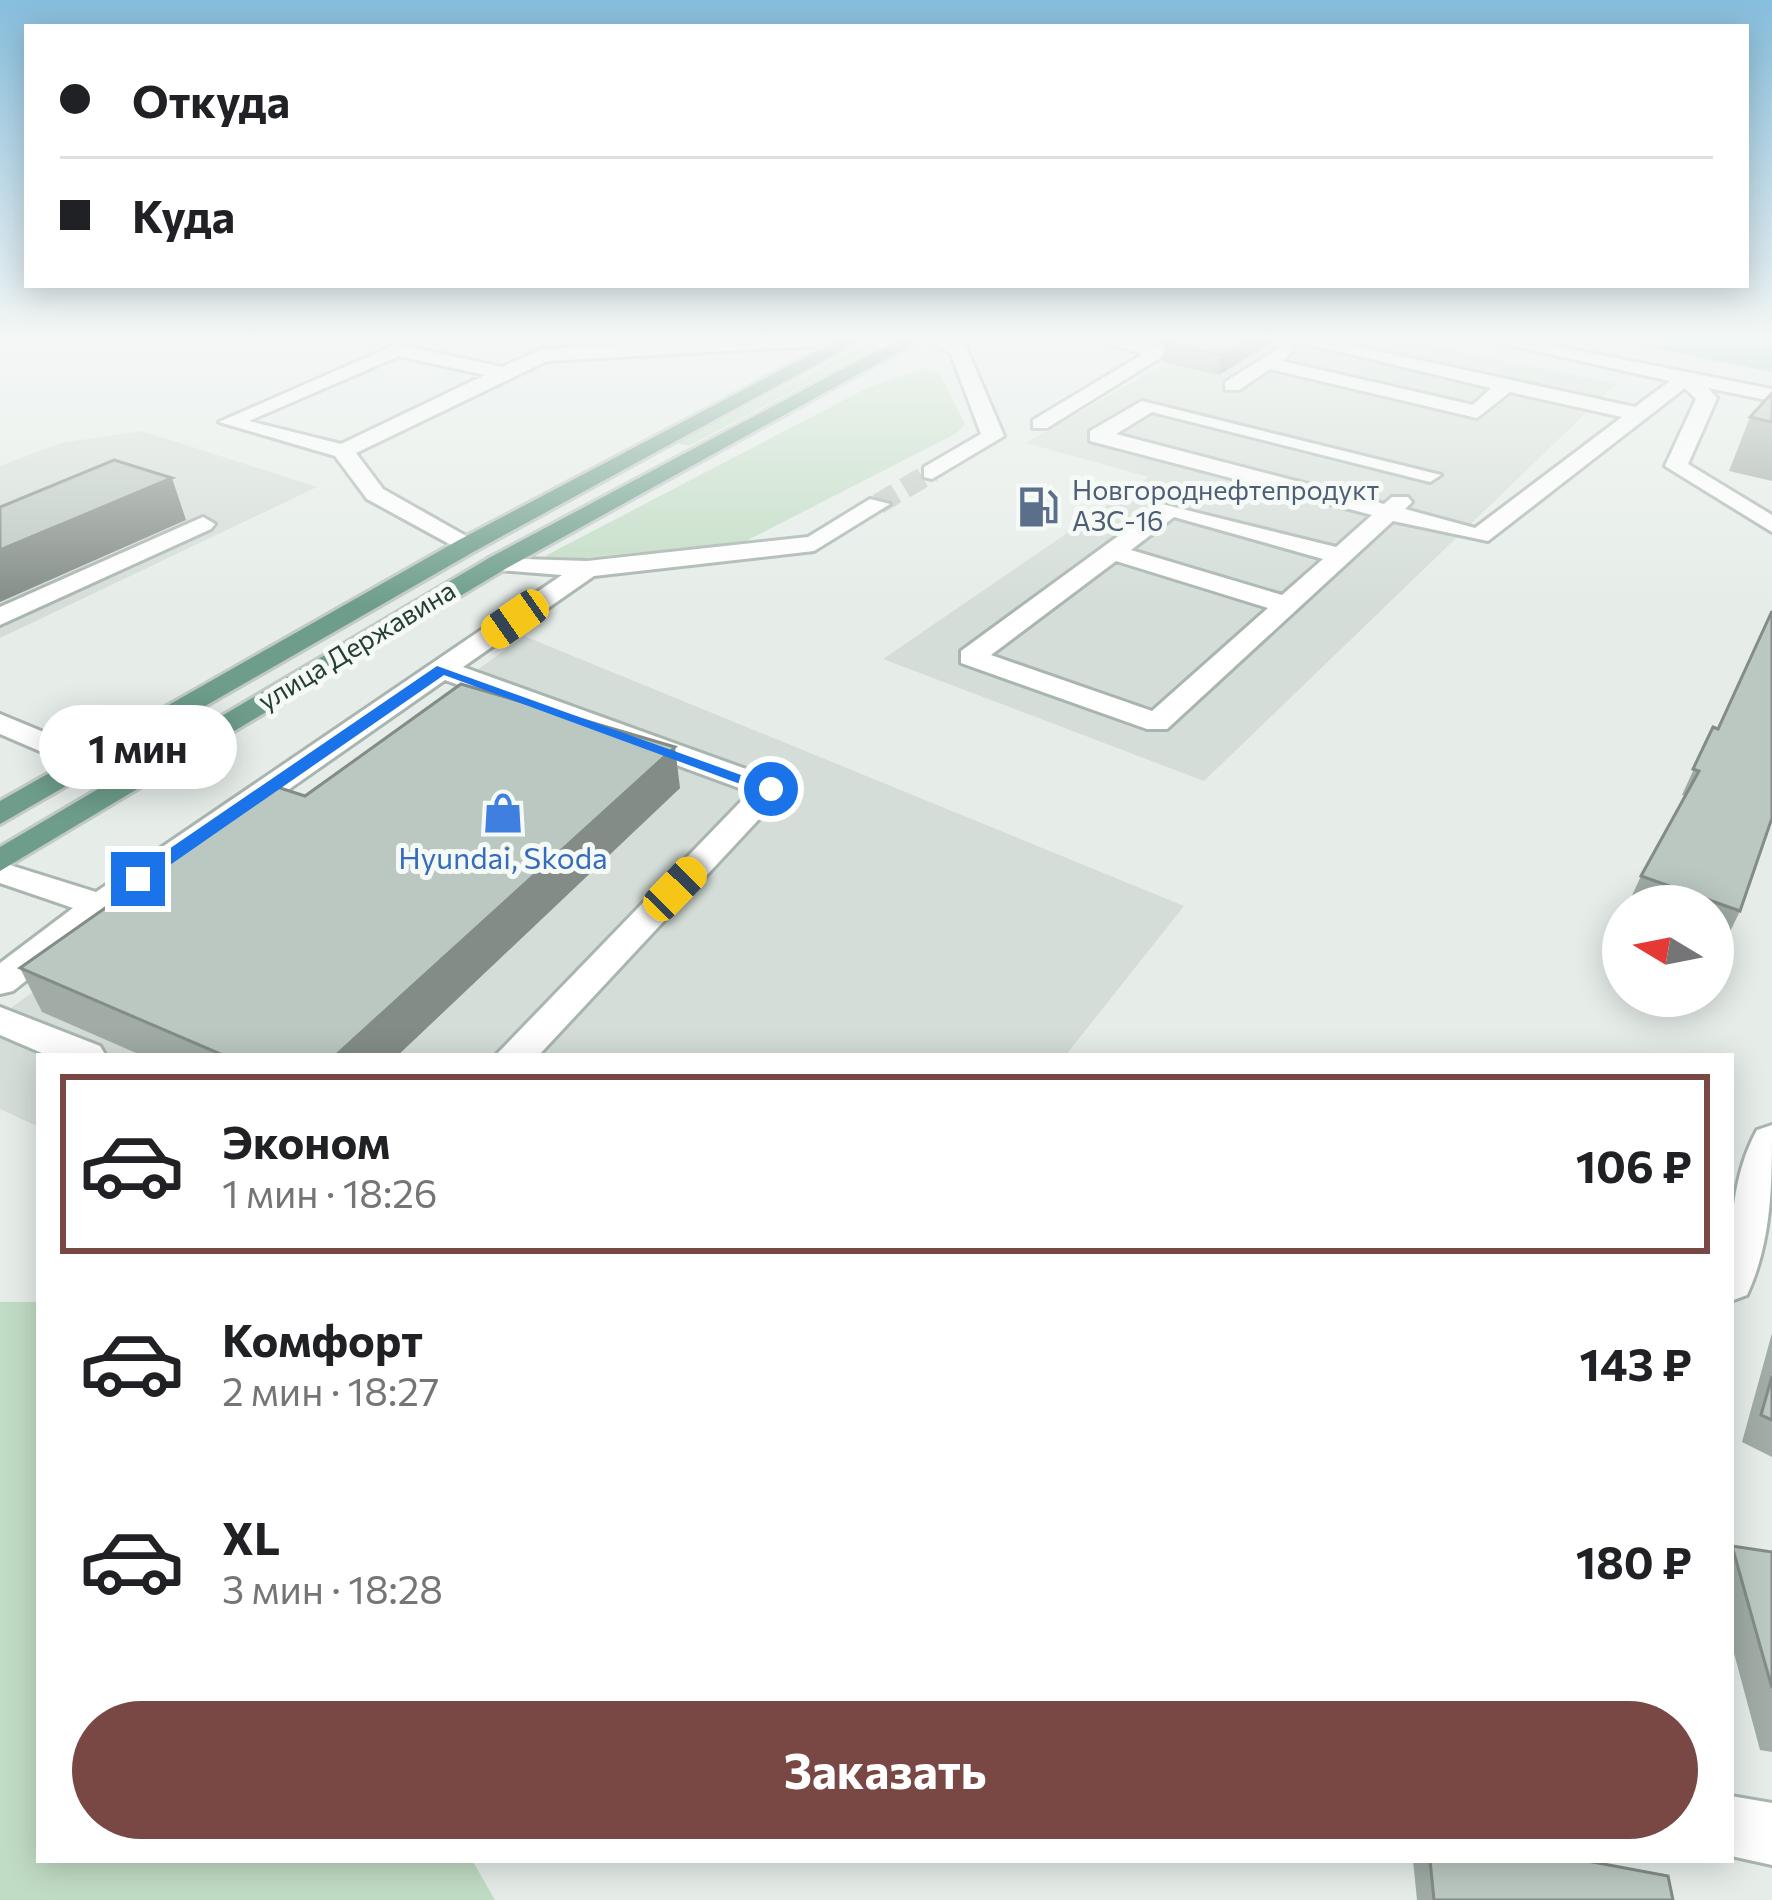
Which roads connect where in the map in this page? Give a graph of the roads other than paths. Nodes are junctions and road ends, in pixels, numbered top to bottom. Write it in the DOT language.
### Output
graph roads {
  1 [pos="255,429"];
  2 [pos="390,429"];
  3 [pos="686,429"];
  4 [pos="746,429"];
  5 [pos="990,429"];
  6 [pos="1110,429"];
  7 [pos="1244,429"];
  8 [pos="1614,429"];
  9 [pos="1693,429"];
  10 [pos="343,451"];
  11 [pos="932,472"];
  12 [pos="1705,484"];
  13 [pos="1772,499"];
  14 [pos="878,504"];
  15 [pos="1389,512"];
  16 [pos="203,524"];
  17 [pos="1772,525"];
  18 [pos="466,546"];
  19 [pos="1111,552"];
  20 [pos="1340,556"];
  21 [pos="498,562"];
  22 [pos="587,569"];
  23 [pos="1287,605"];
  24 [pos="0,617"];
  25 [pos="442,669"];
  26 [pos="0,723"];
  27 [pos="88,760"];
  28 [pos="0,814"];
  29 [pos="0,861"];
  30 [pos="0,872"];
  31 [pos="100,905"];
  32 [pos="0,982"];
  33 [pos="0,1020"];
  34 [pos="79,1053"];
  35 [pos="518,1053"];
  36 [pos="1772,1141"];
  37 [pos="1734,1272"];
  38 [pos="1734,1827"];
  39 [pos="1772,1834"];
  1 -- 10 [label="street"];
  2 -- 10 [label="street"];
  3 -- 18 [label="main road, улица Державина"];
  4 -- 21 [label="main road, улица Державина"];
  5 -- 11 [label="street"];
  6 -- 15 [label="street"];
  7 -- 15 [label="street"];
  8 -- 15 [label="street"];
  9 -- 12 [label="street"];
  10 -- 18 [label="street"];
  12 -- 13 [label="street"];
  12 -- 17 [label="street"];
  14 -- 22 [label="street"];
  15 -- 20 [label="street"];
  16 -- 24 [label="street"];
  18 -- 27 [label="main road, улица Державина"];
  19 -- 20 [label="street"];
  19 -- 23 [label="street"];
  19 -- 23 [label="street"];
  20 -- 23 [label="street"];
  21 -- 22 [label="street"];
  21 -- 29 [label="main road, улица Державина"];
  22 -- 25 [label="street"];
  25 -- 31 [label="street"];
  25 -- 35 [label="street"];
  26 -- 27 [label="street"];
  27 -- 28 [label="main road, улица Державина"];
  30 -- 31 [label="street"];
  31 -- 32 [label="street"];
  33 -- 34 [label="street"];
  36 -- 37 [label="street"];
  38 -- 39 [label="street"];
}
